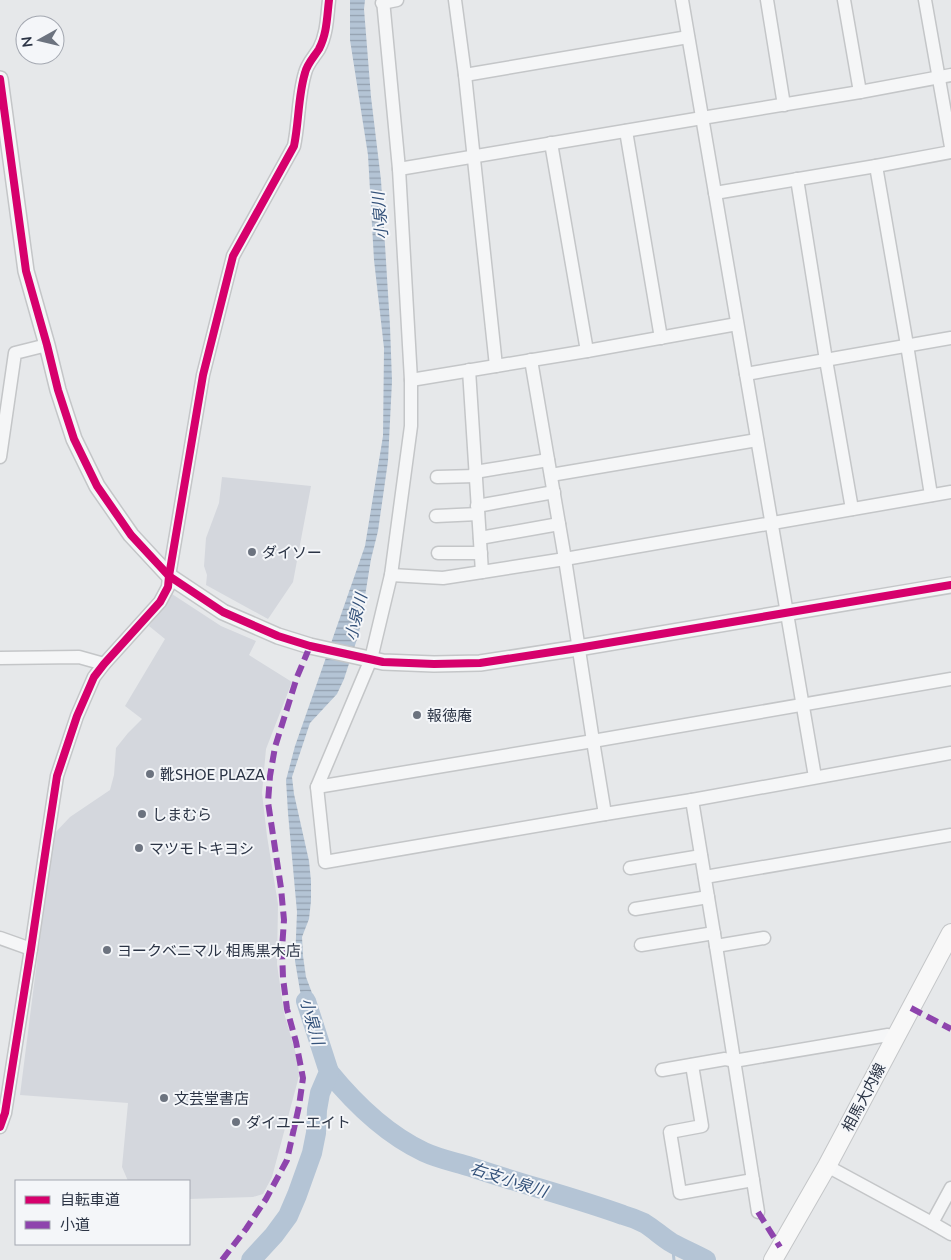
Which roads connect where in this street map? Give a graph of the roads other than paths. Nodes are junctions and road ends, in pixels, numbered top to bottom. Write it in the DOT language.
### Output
graph roads {
  1 [pos="329,0"];
  2 [pos="397,0"];
  3 [pos="455,0"];
  4 [pos="682,0"];
  5 [pos="767,0"];
  6 [pos="844,0"];
  7 [pos="925,0"];
  8 [pos="382,1"];
  9 [pos="688,37"];
  10 [pos="465,75"];
  11 [pos="945,76"];
  12 [pos="0,79"];
  13 [pos="860,92"];
  14 [pos="784,104"];
  15 [pos="702,118"];
  16 [pos="626,131"];
  17 [pos="551,144"];
  18 [pos="951,147"];
  19 [pos="951,152"];
  20 [pos="473,156"];
  21 [pos="876,166"];
  22 [pos="399,169"];
  23 [pos="797,179"];
  24 [pos="715,193"];
  25 [pos="737,324"];
  26 [pos="661,338"];
  27 [pos="951,338"];
  28 [pos="47,345"];
  29 [pos="907,345"];
  30 [pos="587,351"];
  31 [pos="531,360"];
  32 [pos="826,360"];
  33 [pos="496,366"];
  34 [pos="469,370"];
  35 [pos="746,374"];
  36 [pos="411,380"];
  37 [pos="757,440"];
  38 [pos="0,457"];
  39 [pos="548,460"];
  40 [pos="476,474"];
  41 [pos="551,475"];
  42 [pos="437,477"];
  43 [pos="554,492"];
  44 [pos="951,492"];
  45 [pos="931,495"];
  46 [pos="852,509"];
  47 [pos="478,510"];
  48 [pos="436,516"];
  49 [pos="559,524"];
  50 [pos="772,524"];
  51 [pos="480,538"];
  52 [pos="438,553"];
  53 [pos="480,553"];
  54 [pos="565,559"];
  55 [pos="482,572"];
  56 [pos="391,575"];
  57 [pos="169,576"];
  58 [pos="951,585"];
  59 [pos="787,612"];
  60 [pos="578,648"];
  61 [pos="364,657"];
  62 [pos="0,658"];
  63 [pos="104,664"];
  64 [pos="951,679"];
  65 [pos="802,705"];
  66 [pos="593,741"];
  67 [pos="951,753"];
  68 [pos="815,777"];
  69 [pos="317,787"];
  70 [pos="692,800"];
  71 [pos="605,814"];
  72 [pos="951,835"];
  73 [pos="701,856"];
  74 [pos="630,868"];
  75 [pos="704,877"];
  76 [pos="708,897"];
  77 [pos="635,910"];
  78 [pos="951,933"];
  79 [pos="0,938"];
  80 [pos="764,938"];
  81 [pos="715,940"];
  82 [pos="641,945"];
  83 [pos="31,949"];
  84 [pos="895,1038"];
  85 [pos="734,1061"];
  86 [pos="692,1065"];
  87 [pos="662,1070"];
  88 [pos="0,1127"];
  89 [pos="827,1166"];
  90 [pos="753,1180"];
  91 [pos="951,1188"];
  92 [pos="758,1212"];
  93 [pos="932,1223"];
  94 [pos="951,1234"];
  95 [pos="773,1260"];
  1 -- 57 [label="street"];
  2 -- 8 [label="street"];
  3 -- 10 [label="street"];
  4 -- 9 [label="street"];
  5 -- 14 [label="street"];
  6 -- 13 [label="street"];
  7 -- 11 [label="street"];
  8 -- 22 [label="street"];
  9 -- 10 [label="street"];
  9 -- 15 [label="street"];
  10 -- 20 [label="street"];
  11 -- 13 [label="street"];
  11 -- 18 [label="street"];
  12 -- 28 [label="street"];
  13 -- 14 [label="street"];
  14 -- 15 [label="street"];
  15 -- 16 [label="street"];
  15 -- 24 [label="street"];
  16 -- 17 [label="street"];
  16 -- 26 [label="street"];
  17 -- 20 [label="street"];
  17 -- 30 [label="street"];
  19 -- 21 [label="street"];
  20 -- 22 [label="street"];
  20 -- 33 [label="street"];
  21 -- 23 [label="street"];
  21 -- 29 [label="street"];
  22 -- 36 [label="street"];
  23 -- 24 [label="street"];
  23 -- 32 [label="street"];
  24 -- 25 [label="street"];
  25 -- 26 [label="street"];
  25 -- 35 [label="street"];
  26 -- 30 [label="street"];
  27 -- 29 [label="street"];
  28 -- 38 [label="street"];
  28 -- 57 [label="street"];
  29 -- 32 [label="street"];
  29 -- 45 [label="street"];
  30 -- 31 [label="street"];
  31 -- 33 [label="street"];
  31 -- 39 [label="street"];
  32 -- 35 [label="street"];
  32 -- 46 [label="street"];
  33 -- 34 [label="street"];
  34 -- 36 [label="street"];
  34 -- 40 [label="street"];
  35 -- 37 [label="street"];
  36 -- 56 [label="street"];
  37 -- 41 [label="street"];
  37 -- 50 [label="street"];
  39 -- 40 [label="street"];
  39 -- 41 [label="street"];
  40 -- 42 [label="street"];
  40 -- 47 [label="street"];
  41 -- 43 [label="street"];
  43 -- 47 [label="street"];
  43 -- 49 [label="street"];
  44 -- 45 [label="street"];
  45 -- 46 [label="street"];
  46 -- 50 [label="street"];
  47 -- 48 [label="street"];
  47 -- 51 [label="street"];
  49 -- 51 [label="street"];
  49 -- 54 [label="street"];
  50 -- 54 [label="street"];
  50 -- 59 [label="street"];
  51 -- 53 [label="street"];
  52 -- 53 [label="street"];
  53 -- 55 [label="street"];
  54 -- 55 [label="street"];
  54 -- 60 [label="street"];
  55 -- 56 [label="street"];
  56 -- 61 [label="street"];
  57 -- 61 [label="street"];
  57 -- 63 [label="street"];
  58 -- 59 [label="street"];
  59 -- 60 [label="street"];
  59 -- 65 [label="street"];
  60 -- 61 [label="street"];
  60 -- 66 [label="street"];
  61 -- 69 [label="street"];
  62 -- 63 [label="street"];
  63 -- 83 [label="street"];
  64 -- 65 [label="street"];
  65 -- 66 [label="street"];
  65 -- 68 [label="street"];
  66 -- 69 [label="street"];
  66 -- 71 [label="street"];
  67 -- 68 [label="street"];
  68 -- 70 [label="street"];
  69 -- 71 [label="street"];
  70 -- 71 [label="street"];
  70 -- 73 [label="street"];
  72 -- 75 [label="street"];
  73 -- 74 [label="street"];
  73 -- 75 [label="street"];
  75 -- 76 [label="street"];
  76 -- 77 [label="street"];
  76 -- 81 [label="street"];
  78 -- 84 [label="main road, 相馬大内線"];
  79 -- 83 [label="street"];
  80 -- 81 [label="street"];
  81 -- 82 [label="street"];
  81 -- 85 [label="street"];
  83 -- 88 [label="street"];
  84 -- 85 [label="street"];
  84 -- 89 [label="main road, 相馬大内線"];
  85 -- 86 [label="street"];
  85 -- 90 [label="street"];
  86 -- 87 [label="street"];
  86 -- 90 [label="street"];
  89 -- 93 [label="street"];
  89 -- 95 [label="main road, 相馬大内線"];
  90 -- 92 [label="street"];
  91 -- 93 [label="street"];
  93 -- 94 [label="street"];
}
